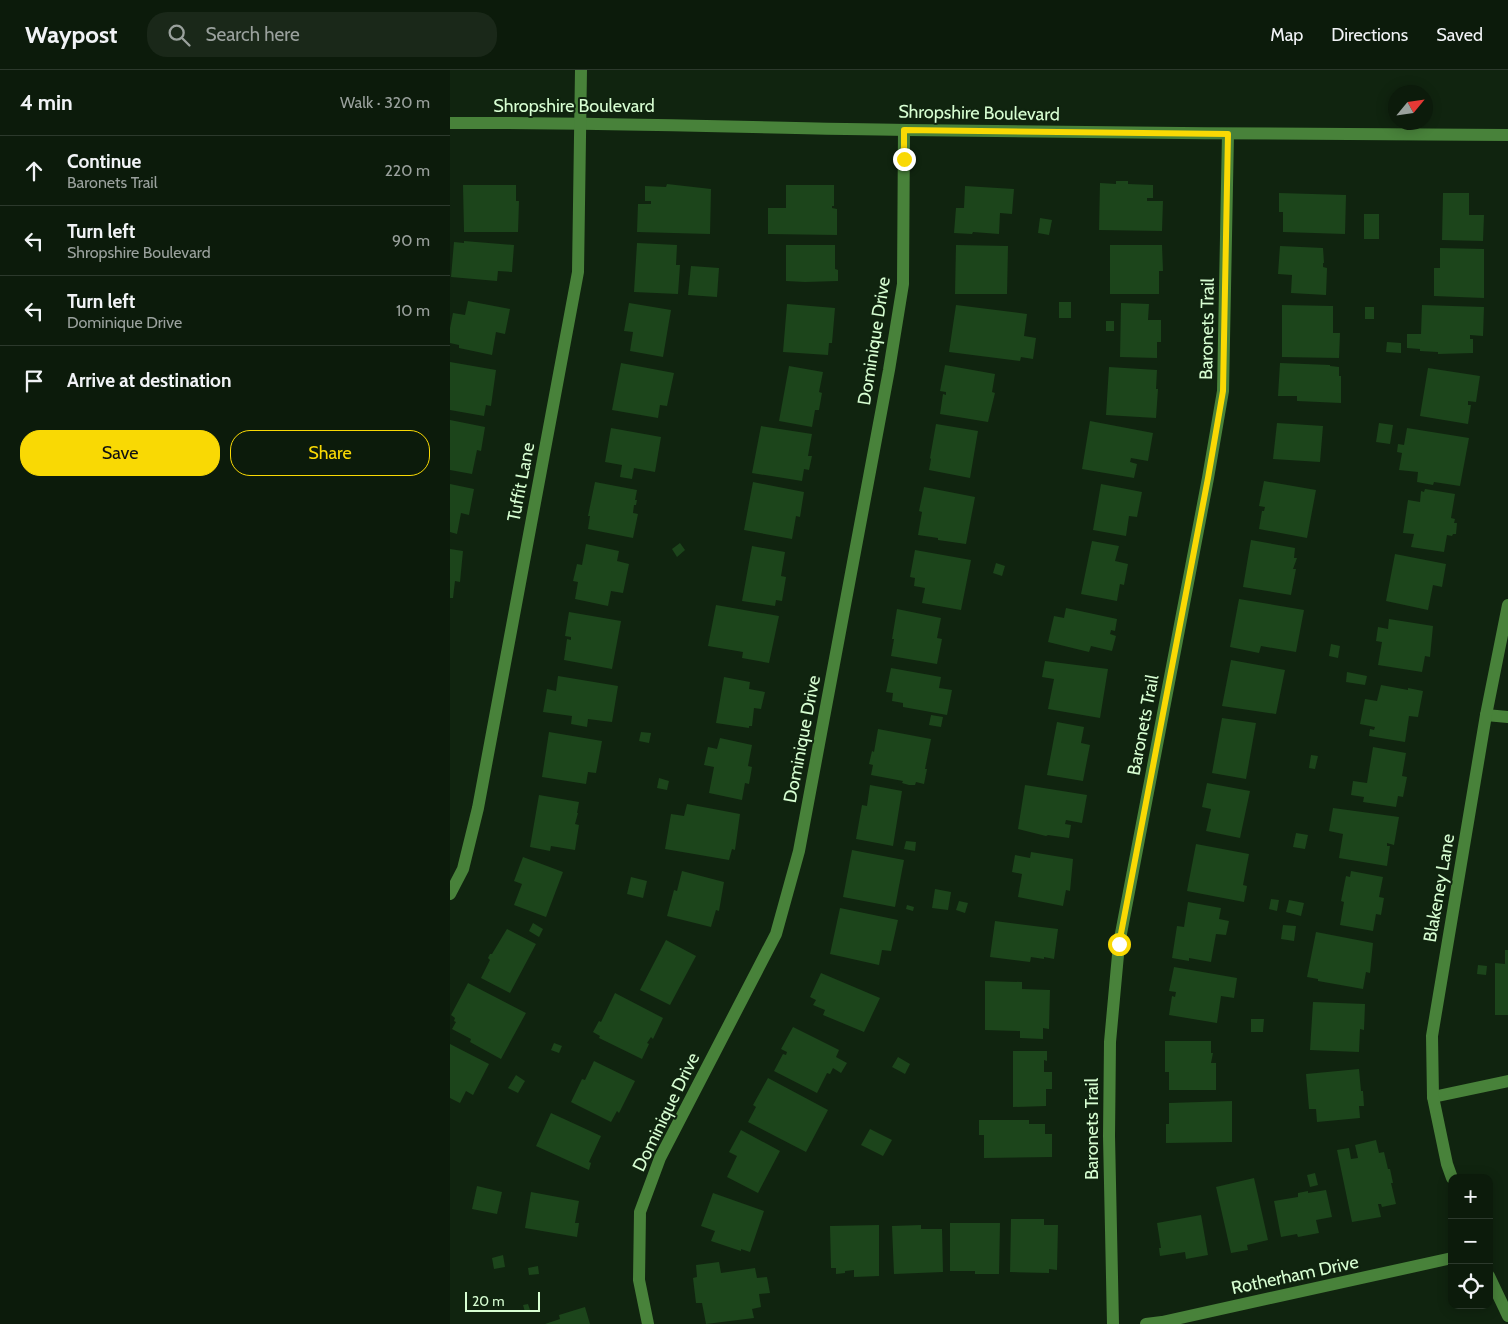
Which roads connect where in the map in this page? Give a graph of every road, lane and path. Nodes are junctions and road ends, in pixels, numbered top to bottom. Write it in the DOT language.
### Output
graph roads {
  1 [pos="581,70"];
  2 [pos="581,122"];
  3 [pos="450,123"];
  4 [pos="904,130"];
  5 [pos="1228,134"];
  6 [pos="1508,135"];
  7 [pos="1508,605"];
  8 [pos="1486,716"];
  9 [pos="1508,717"];
  10 [pos="450,894"];
  11 [pos="1508,1081"];
  12 [pos="1433,1097"];
  13 [pos="1451,1174"];
  14 [pos="1448,1259"];
  15 [pos="1493,1284"];
  16 [pos="1508,1316"];
  17 [pos="648,1324"];
  18 [pos="1113,1324"];
  19 [pos="1146,1324"];
  1 -- 2 [label="street, Tuffit Lane"];
  2 -- 3 [label="street, Shropshire Boulevard"];
  2 -- 4 [label="street, Shropshire Boulevard"];
  2 -- 10 [label="street, Tuffit Lane"];
  4 -- 5 [label="street, Shropshire Boulevard"];
  4 -- 17 [label="street, Dominique Drive"];
  5 -- 6 [label="street, Shropshire Boulevard"];
  5 -- 18 [label="street, Baronets Trail"];
  7 -- 8 [label="street, Blakeney Lane"];
  8 -- 9 [label="street"];
  8 -- 12 [label="street, Blakeney Lane"];
  11 -- 12 [label="street"];
  12 -- 13 [label="street, Blakeney Lane"];
  14 -- 19 [label="street, Rotherham Drive"];
  15 -- 16 [label="street"];
}
